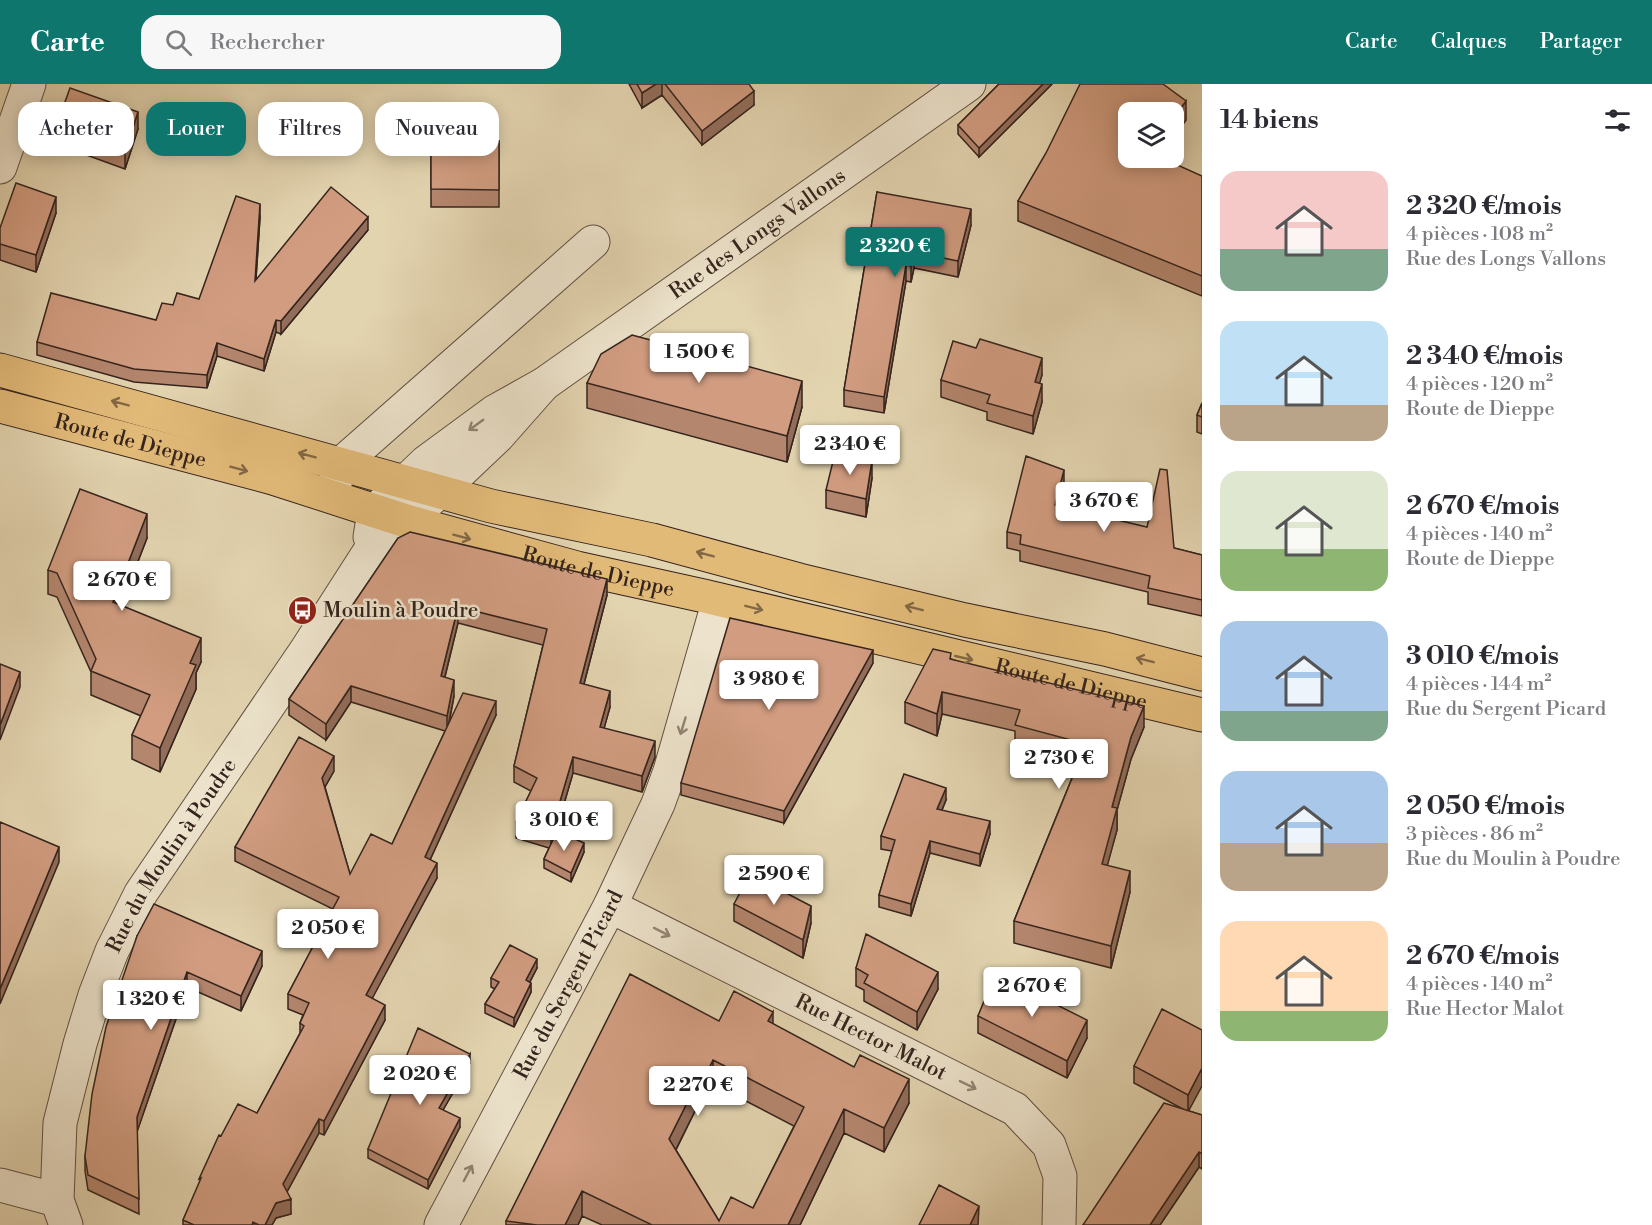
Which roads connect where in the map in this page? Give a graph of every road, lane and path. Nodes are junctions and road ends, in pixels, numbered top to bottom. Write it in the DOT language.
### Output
graph roads {
  1 [pos="29,84"];
  2 [pos="969,84"];
  3 [pos="0,166"];
  4 [pos="593,242"];
  5 [pos="0,370"];
  6 [pos="544,384"];
  7 [pos="0,406"];
  8 [pos="341,464"];
  9 [pos="404,483"];
  10 [pos="439,492"];
  11 [pos="331,496"];
  12 [pos="374,512"];
  13 [pos="406,521"];
  14 [pos="368,554"];
  15 [pos="715,615"];
  16 [pos="1200,673"];
  17 [pos="1195,713"];
  18 [pos="610,906"];
  19 [pos="0,1185"];
  20 [pos="62,1212"];
  21 [pos="441,1225"];
  22 [pos="1059,1225"];
  1 -- 3 [label="street"];
  2 -- 6 [label="street, Rue des Longs Vallons"];
  4 -- 8 [label="street"];
  8 -- 5 [label="main road, Route de Dieppe, one-way"];
  6 -- 9 [label="street, Rue des Longs Vallons, one-way"];
  6 -- 10 [label="street, Rue des Longs Vallons"];
  7 -- 11 [label="main road, Route de Dieppe, one-way"];
  8 -- 9 [label="main road, Route de Dieppe"];
  8 -- 11 [label="street"];
  9 -- 10 [label="main road, Route de Dieppe"];
  9 -- 12 [label="street, Rue des Longs Vallons"];
  10 -- 13 [label="street, Rue des Longs Vallons"];
  16 -- 10 [label="main road, Route de Dieppe, one-way"];
  11 -- 12 [label="main road, Route de Dieppe"];
  12 -- 13 [label="main road, Route de Dieppe"];
  12 -- 14 [label="street, Rue du Moulin à Poudre"];
  13 -- 14 [label="street, Rue du Moulin à Poudre"];
  13 -- 15 [label="main road, Route de Dieppe, one-way"];
  14 -- 20 [label="street, Rue du Moulin à Poudre"];
  15 -- 17 [label="main road, Route de Dieppe, one-way"];
  15 -- 18 [label="street, Rue du Sergent Picard, one-way"];
  16 -- 17 [label="main road"];
  21 -- 18 [label="street, Rue du Sergent Picard, one-way"];
  18 -- 22 [label="street, Rue Hector Malot, one-way"];
  19 -- 20 [label="street"];
}
